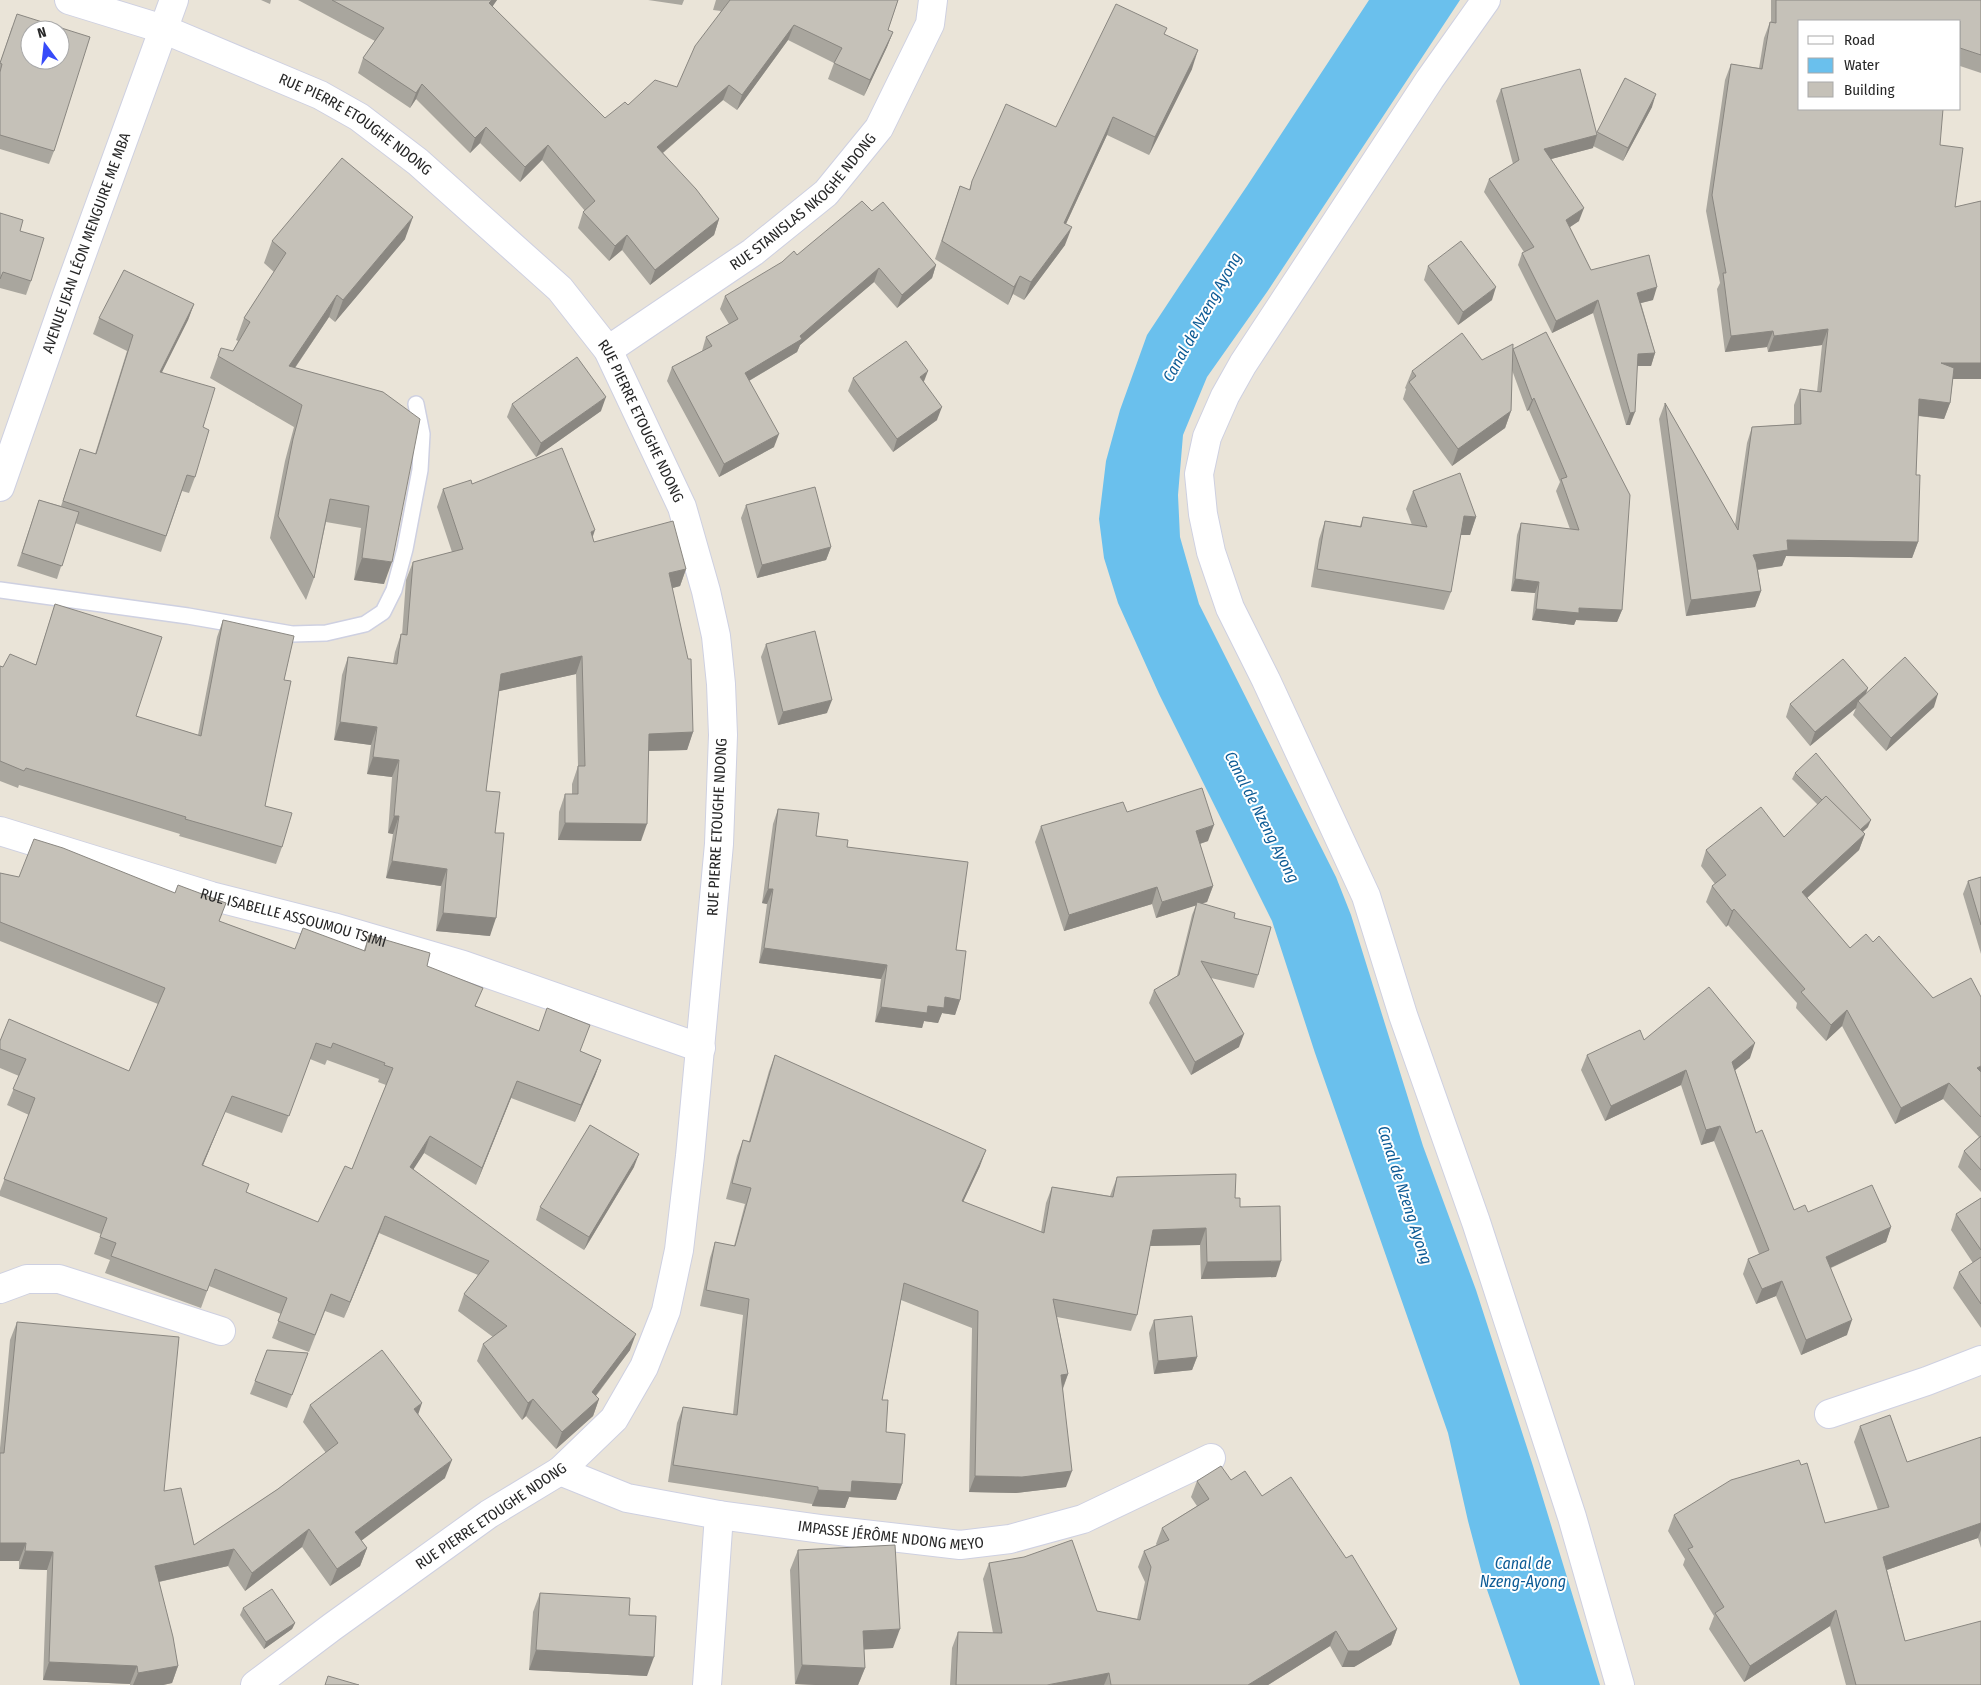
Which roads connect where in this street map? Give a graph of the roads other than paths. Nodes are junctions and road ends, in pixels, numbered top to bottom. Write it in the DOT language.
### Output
graph roads {
  1 [pos="69,0"];
  2 [pos="174,0"];
  3 [pos="933,0"];
  4 [pos="1486,0"];
  5 [pos="163,29"];
  6 [pos="608,350"];
  7 [pos="416,404"];
  8 [pos="0,487"];
  9 [pos="0,590"];
  10 [pos="0,831"];
  11 [pos="701,1048"];
  12 [pos="0,1289"];
  13 [pos="220,1331"];
  14 [pos="1981,1360"];
  15 [pos="1829,1414"];
  16 [pos="1211,1458"];
  17 [pos="560,1471"];
  18 [pos="719,1514"];
  19 [pos="255,1685"];
  20 [pos="707,1685"];
  21 [pos="1620,1685"];
  1 -- 5 [label="street, RUE PIERRE ETOUGHE NDONG"];
  2 -- 5 [label="street, AVENUE JEAN LÉON MENGUIRE ME MBA"];
  3 -- 6 [label="street, RUE STANISLAS NKOGHE NDONG"];
  4 -- 21 [label="street"];
  5 -- 6 [label="street, RUE PIERRE ETOUGHE NDONG"];
  5 -- 8 [label="street, AVENUE JEAN LÉON MENGUIRE ME MBA"];
  6 -- 11 [label="street, RUE PIERRE ETOUGHE NDONG"];
  7 -- 9 [label="lane"];
  10 -- 11 [label="street, RUE ISABELLE ASSOUMOU TSIMI"];
  11 -- 17 [label="street, RUE PIERRE ETOUGHE NDONG"];
  12 -- 13 [label="street"];
  14 -- 15 [label="street"];
  16 -- 18 [label="street, IMPASSE JÉRÔME NDONG MEYO"];
  17 -- 18 [label="street, IMPASSE JÉRÔME NDONG MEYO"];
  17 -- 19 [label="street, RUE PIERRE ETOUGHE NDONG"];
  18 -- 20 [label="street"];
}
